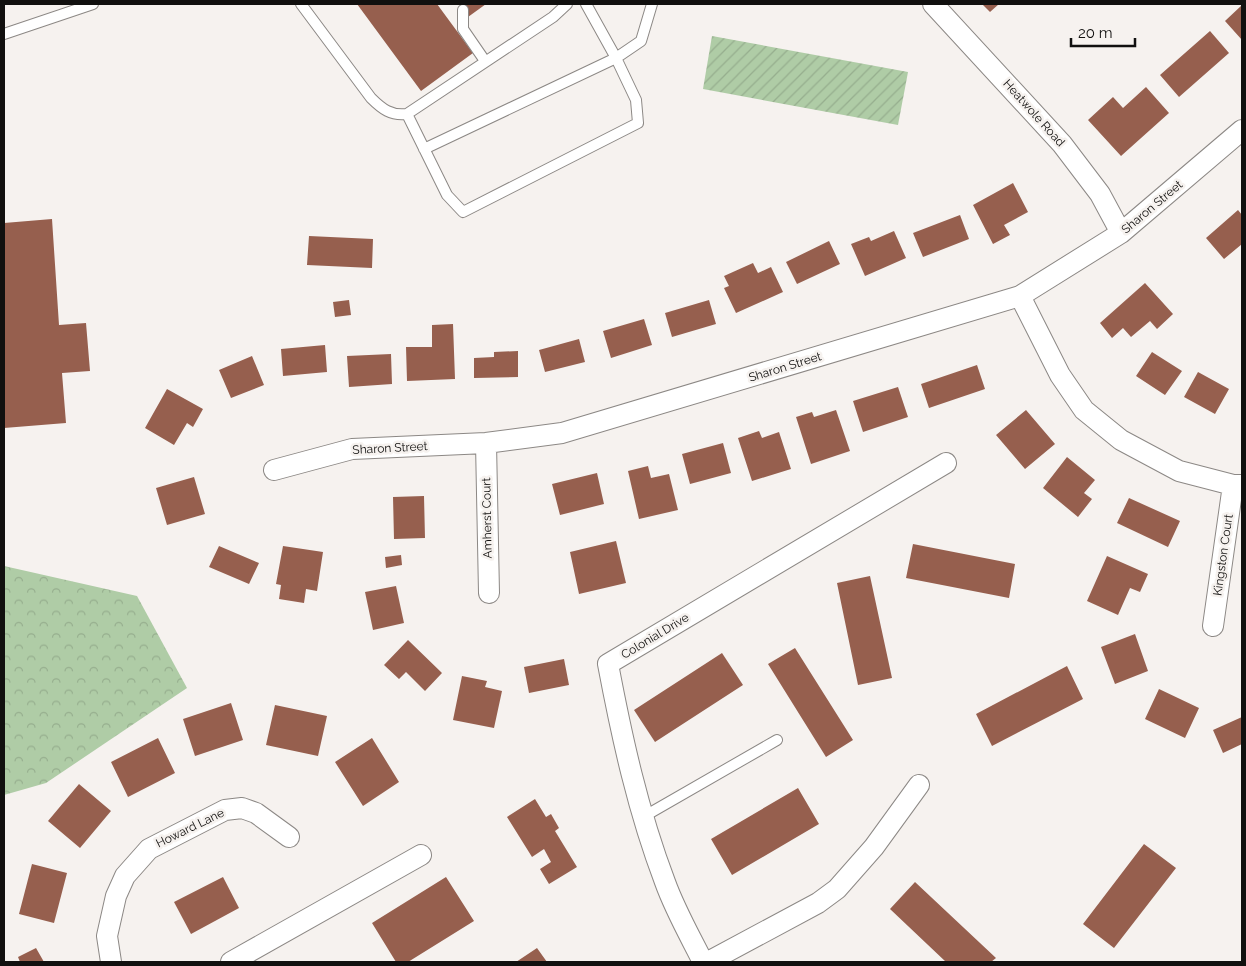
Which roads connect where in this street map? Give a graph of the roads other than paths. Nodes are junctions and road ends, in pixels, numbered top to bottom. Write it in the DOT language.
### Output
graph roads {
  1 [pos="94,4"];
  2 [pos="301,4"];
  3 [pos="567,4"];
  4 [pos="586,4"];
  5 [pos="652,4"];
  6 [pos="933,4"];
  7 [pos="463,10"];
  8 [pos="4,34"];
  9 [pos="616,58"];
  10 [pos="485,61"];
  11 [pos="407,114"];
  12 [pos="1242,130"];
  13 [pos="424,149"];
  14 [pos="1121,233"];
  15 [pos="1020,296"];
  16 [pos="486,443"];
  17 [pos="946,463"];
  18 [pos="274,470"];
  19 [pos="1238,485"];
  20 [pos="489,593"];
  21 [pos="1213,626"];
  22 [pos="777,740"];
  23 [pos="919,785"];
  24 [pos="644,817"];
  25 [pos="289,837"];
  26 [pos="421,855"];
  27 [pos="111,962"];
  28 [pos="231,962"];
  29 [pos="703,962"];
  30 [pos="708,962"];
  1 -- 8 [label="lane"];
  2 -- 11 [label="lane"];
  3 -- 10 [label="lane"];
  4 -- 9 [label="lane"];
  5 -- 9 [label="lane"];
  6 -- 14 [label="street, Heatwole Road"];
  7 -- 10 [label="lane"];
  9 -- 13 [label="lane"];
  9 -- 13 [label="lane"];
  10 -- 11 [label="lane"];
  11 -- 13 [label="lane"];
  12 -- 14 [label="street, Sharon Street"];
  14 -- 15 [label="street, Sharon Street"];
  15 -- 16 [label="street, Sharon Street"];
  15 -- 19 [label="street"];
  16 -- 18 [label="street, Sharon Street"];
  16 -- 20 [label="street, Amherst Court"];
  17 -- 24 [label="street, Colonial Drive"];
  19 -- 21 [label="street, Kingston Court"];
  22 -- 24 [label="lane"];
  23 -- 30 [label="street"];
  24 -- 29 [label="street, Colonial Drive"];
  25 -- 27 [label="street, Howard Lane"];
  26 -- 28 [label="street"];
}
